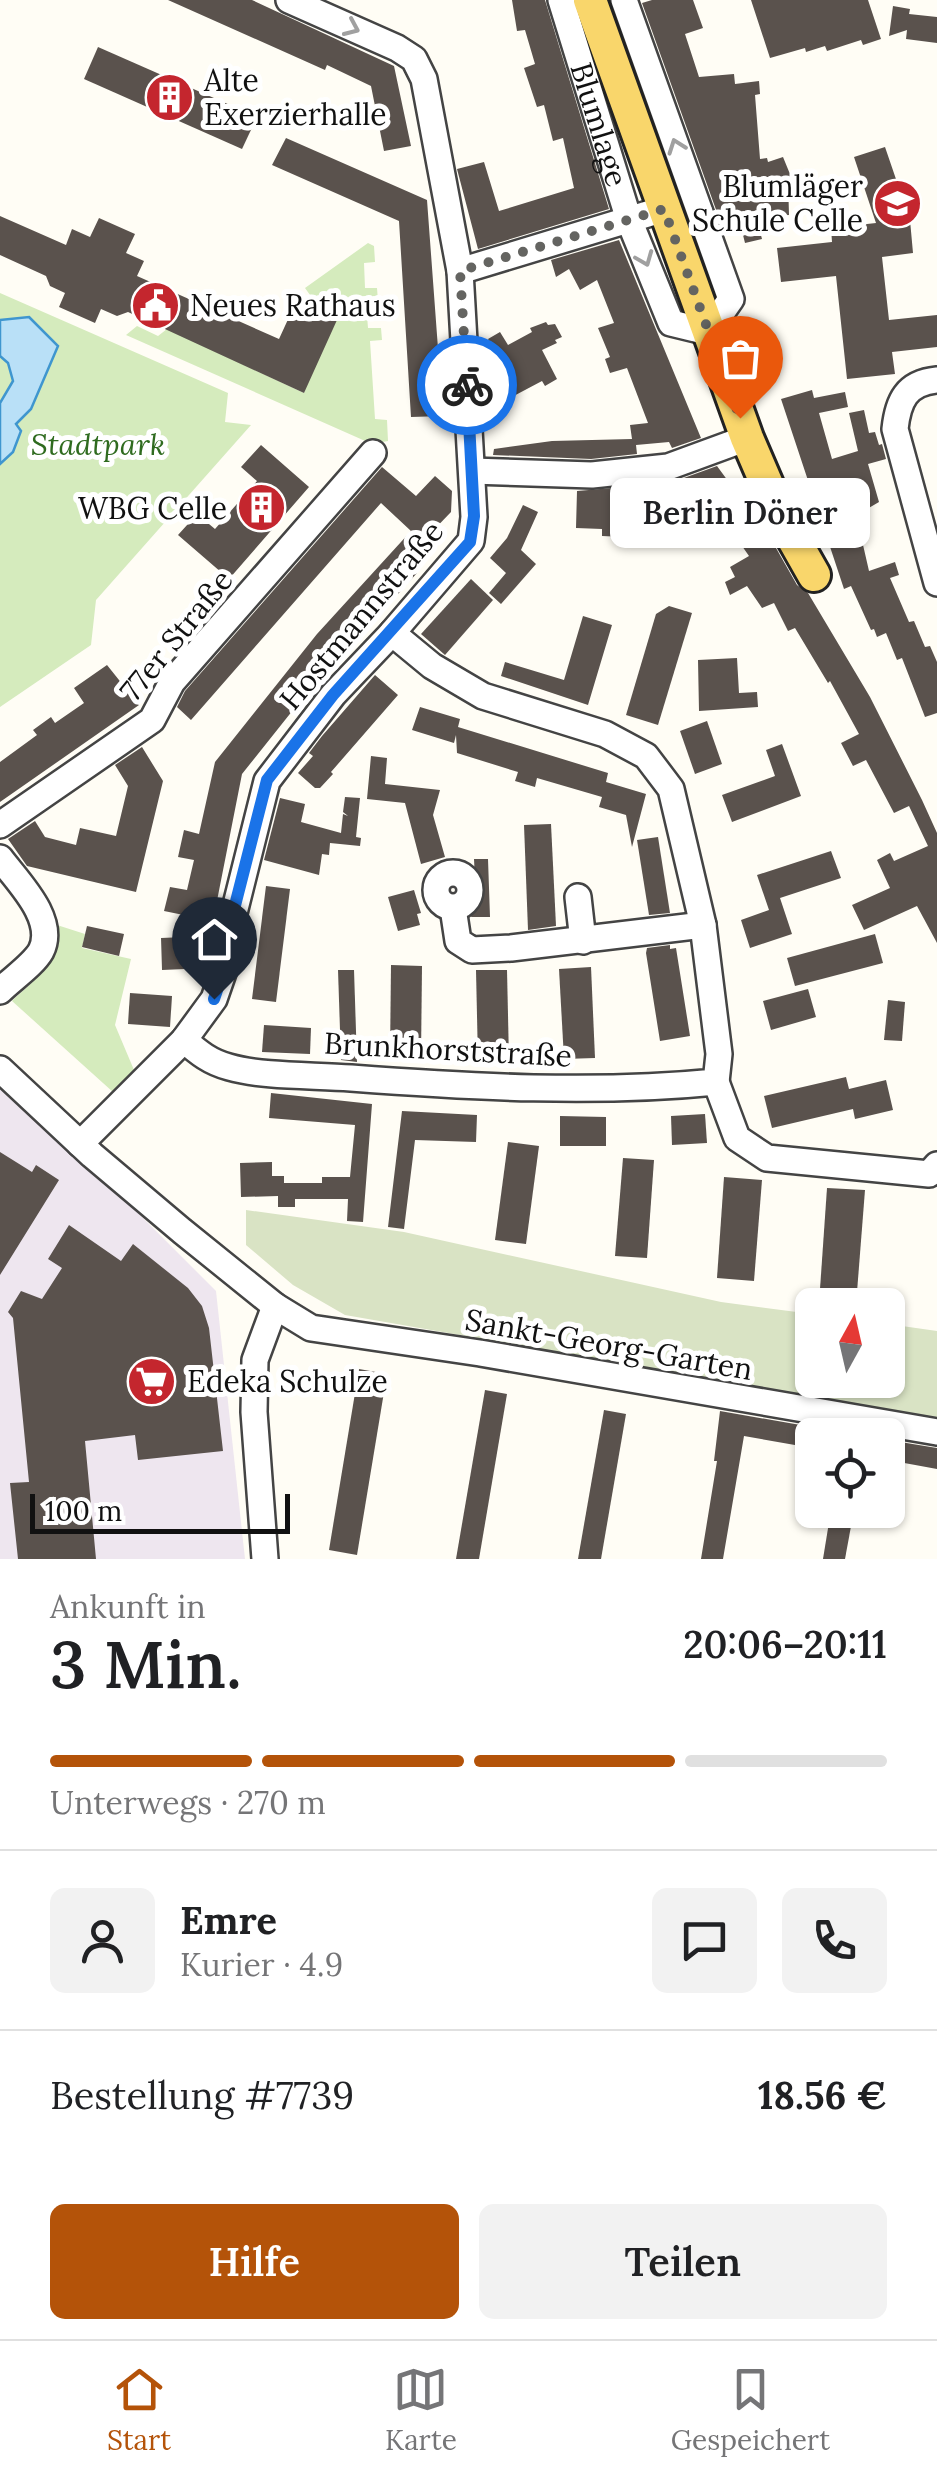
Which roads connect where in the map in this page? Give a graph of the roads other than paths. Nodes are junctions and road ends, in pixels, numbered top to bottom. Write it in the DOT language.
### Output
graph roads {
  1 [pos="289,0"];
  2 [pos="624,0"];
  3 [pos="585,10"];
  4 [pos="664,209"];
  5 [pos="629,220"];
  6 [pos="460,271"];
  7 [pos="708,332"];
  8 [pos="937,380"];
  9 [pos="733,444"];
  10 [pos="373,453"];
  11 [pos="472,472"];
  12 [pos="926,508"];
  13 [pos="814,574"];
  14 [pos="937,583"];
  15 [pos="392,632"];
  16 [pos="0,826"];
  17 [pos="0,858"];
  18 [pos="578,898"];
  19 [pos="452,908"];
  20 [pos="703,925"];
  21 [pos="583,940"];
  22 [pos="0,990"];
  23 [pos="184,1040"];
  24 [pos="0,1069"];
  25 [pos="716,1082"];
  26 [pos="80,1144"];
  27 [pos="937,1165"];
  28 [pos="275,1306"];
  29 [pos="937,1432"];
  30 [pos="265,1559"];
  1 -- 6 [label="street, Hostmannstraße, one-way"];
  7 -- 2 [label="street, Blumlage, one-way"];
  3 -- 4 [label="main road, Blumlage"];
  3 -- 5 [label="street, Blumlage"];
  4 -- 5 [label="street"];
  4 -- 7 [label="main road, Blumlage"];
  5 -- 6 [label="street"];
  5 -- 7 [label="street, Blumlage, one-way"];
  6 -- 11 [label="street, Hostmannstraße"];
  7 -- 9 [label="main road, Blumlage"];
  8 -- 12 [label="street"];
  9 -- 11 [label="street"];
  9 -- 13 [label="main road, Blumlage"];
  10 -- 16 [label="street, 77er Straße"];
  11 -- 15 [label="street, Hostmannstraße"];
  12 -- 14 [label="street"];
  15 -- 20 [label="street"];
  15 -- 23 [label="street, Hostmannstraße"];
  17 -- 22 [label="street"];
  18 -- 21 [label="street"];
  19 -- 21 [label="street"];
  20 -- 21 [label="street"];
  20 -- 25 [label="street"];
  23 -- 25 [label="street, Brunkhorststraße"];
  23 -- 26 [label="street, Hostmannstraße"];
  24 -- 26 [label="street"];
  25 -- 27 [label="street"];
  26 -- 28 [label="street"];
  28 -- 29 [label="street, Sankt-Georg-Garten"];
  28 -- 30 [label="street"];
}
